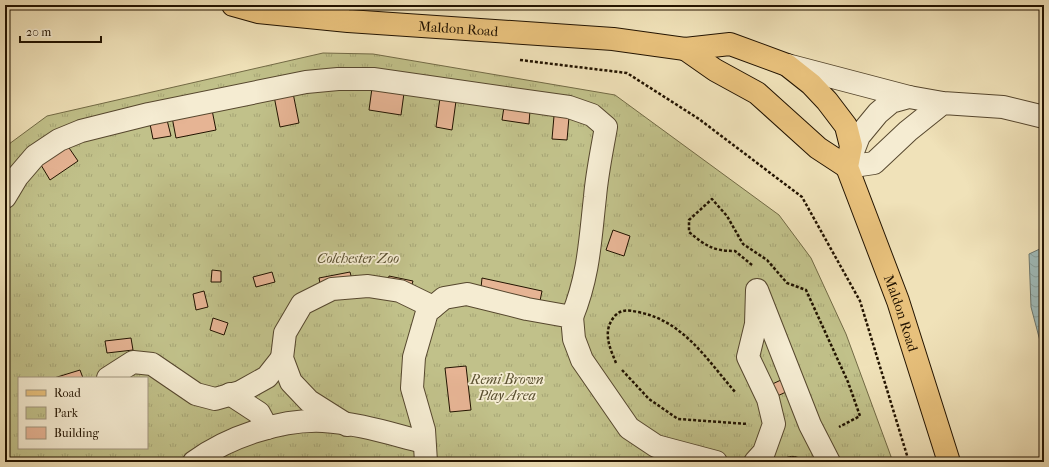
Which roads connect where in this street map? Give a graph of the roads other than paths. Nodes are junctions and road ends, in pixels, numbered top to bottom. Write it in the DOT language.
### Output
graph roads {
  1 [pos="233,5"];
  2 [pos="684,48"];
  3 [pos="787,65"];
  4 [pos="909,97"];
  5 [pos="943,103"];
  6 [pos="1044,117"];
  7 [pos="847,167"];
  8 [pos="5,197"];
  9 [pos="433,307"];
  10 [pos="572,317"];
  11 [pos="282,358"];
  12 [pos="110,377"];
  13 [pos="230,394"];
  14 [pos="347,425"];
  15 [pos="267,428"];
  16 [pos="425,452"];
  17 [pos="194,462"];
  18 [pos="716,462"];
  19 [pos="755,462"];
  20 [pos="829,462"];
  21 [pos="949,462"];
  1 -- 2 [label="main road, Maldon Road"];
  2 -- 3 [label="main road, Maldon Road"];
  2 -- 7 [label="main road, Maldon Road"];
  3 -- 4 [label="street"];
  3 -- 7 [label="main road, Maldon Road"];
  4 -- 5 [label="street"];
  4 -- 7 [label="street"];
  5 -- 6 [label="street"];
  5 -- 7 [label="street"];
  7 -- 21 [label="main road, Maldon Road"];
  8 -- 10 [label="street"];
  9 -- 10 [label="street"];
  9 -- 11 [label="street"];
  9 -- 16 [label="street"];
  10 -- 18 [label="street"];
  11 -- 13 [label="street"];
  11 -- 14 [label="street"];
  12 -- 13 [label="street"];
  13 -- 15 [label="street"];
  14 -- 15 [label="street"];
  14 -- 16 [label="street"];
  15 -- 17 [label="street"];
  19 -- 20 [label="street"];
}
